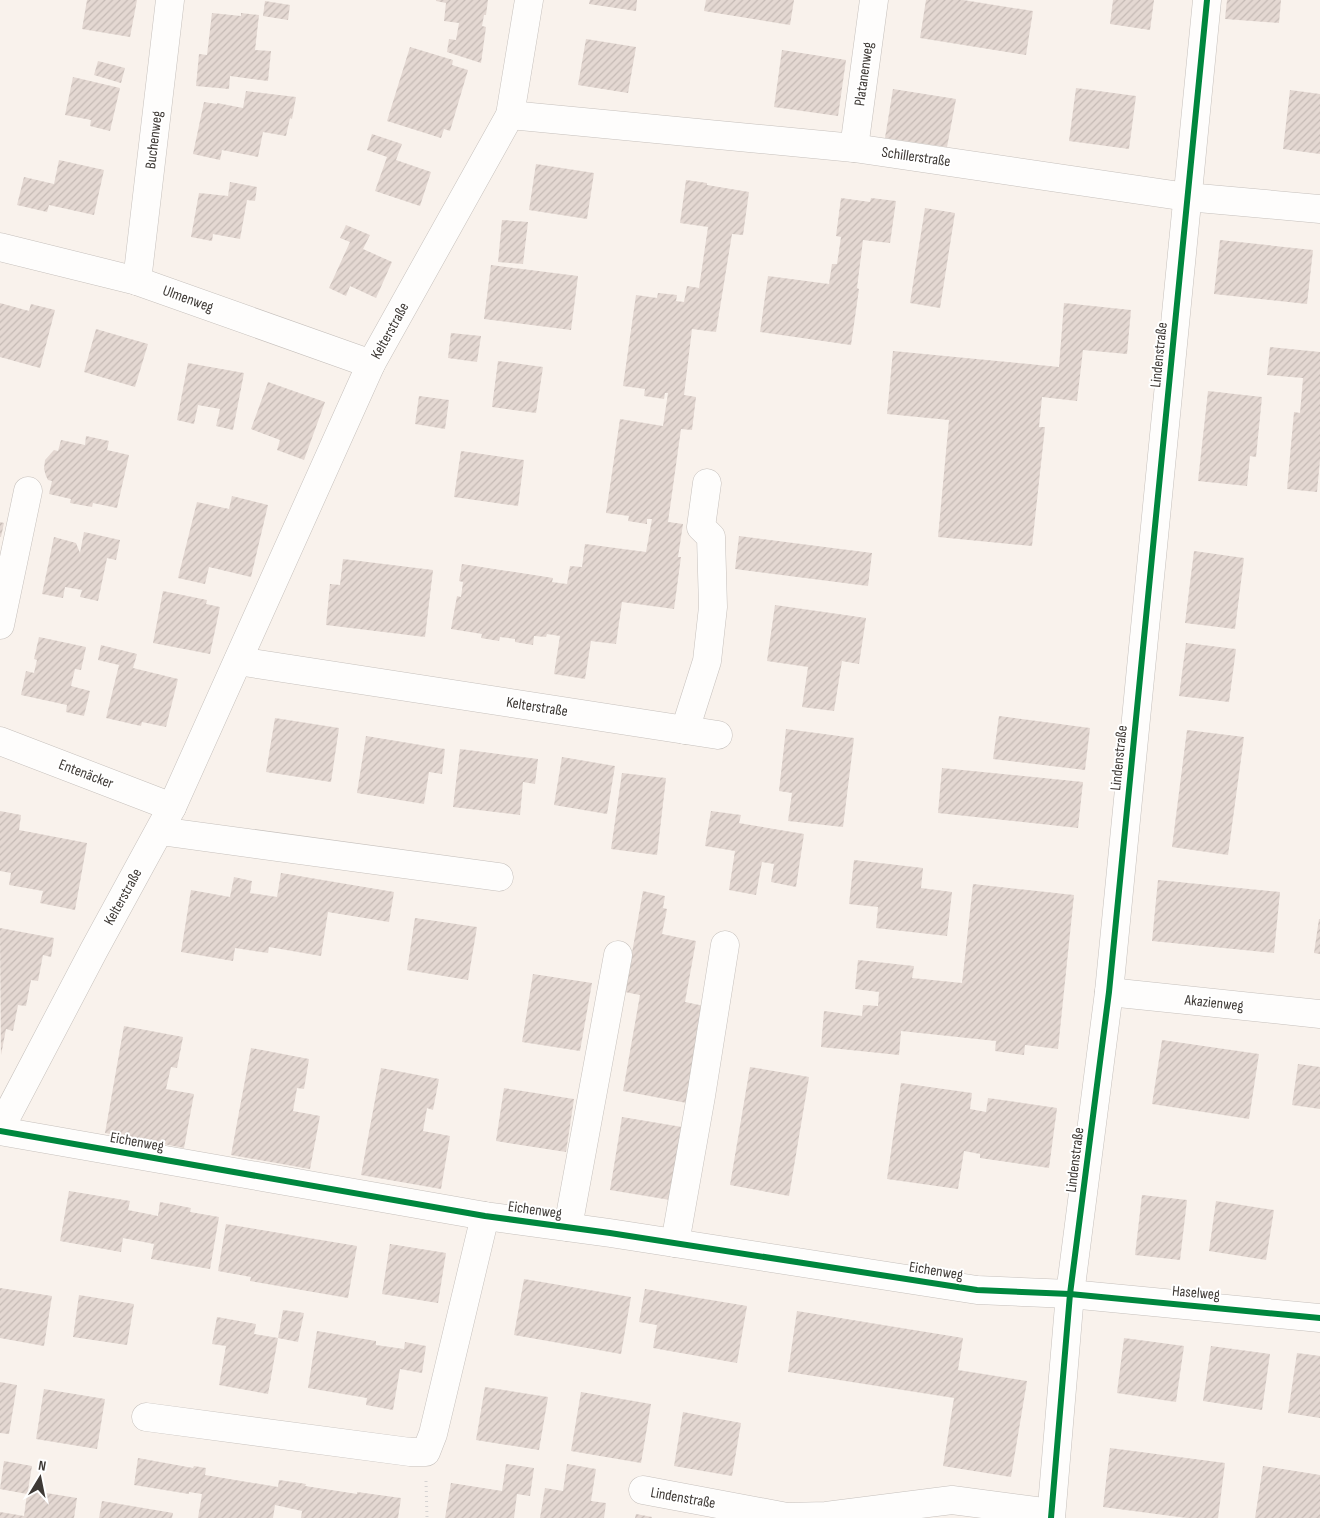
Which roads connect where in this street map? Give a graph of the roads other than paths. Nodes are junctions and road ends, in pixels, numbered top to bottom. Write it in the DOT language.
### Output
graph roads {
  1 [pos="170,0"];
  2 [pos="529,0"];
  3 [pos="874,0"];
  4 [pos="1206,0"];
  5 [pos="510,115"];
  6 [pos="854,148"];
  7 [pos="1186,198"];
  8 [pos="1320,209"];
  9 [pos="0,247"];
  10 [pos="137,280"];
  11 [pos="371,364"];
  12 [pos="707,483"];
  13 [pos="28,491"];
  14 [pos="0,625"];
  15 [pos="238,661"];
  16 [pos="686,730"];
  17 [pos="718,735"];
  18 [pos="0,741"];
  19 [pos="166,819"];
  20 [pos="499,877"];
  21 [pos="725,945"];
  22 [pos="618,955"];
  23 [pos="1109,992"];
  24 [pos="1320,1014"];
  25 [pos="0,1130"];
  26 [pos="485,1216"];
  27 [pos="568,1227"];
  28 [pos="675,1243"];
  29 [pos="1070,1294"];
  30 [pos="1320,1318"];
  31 [pos="146,1417"];
  32 [pos="643,1490"];
  33 [pos="1051,1516"];
  1 -- 10 [label="street, Buchenweg"];
  2 -- 5 [label="street, Kelterstraße"];
  3 -- 6 [label="street, Platanenweg"];
  4 -- 7 [label="street, Lindenstraße"];
  5 -- 6 [label="street, Schillerstraße"];
  5 -- 11 [label="street, Kelterstraße"];
  6 -- 7 [label="street, Schillerstraße"];
  7 -- 8 [label="street, Schillerstraße"];
  7 -- 23 [label="street, Lindenstraße"];
  9 -- 10 [label="street, Ulmenweg"];
  10 -- 11 [label="street, Ulmenweg"];
  11 -- 15 [label="street, Kelterstraße"];
  12 -- 16 [label="street"];
  13 -- 14 [label="street"];
  15 -- 16 [label="street, Kelterstraße"];
  15 -- 19 [label="street, Kelterstraße"];
  16 -- 17 [label="street, Kelterstraße"];
  18 -- 19 [label="street, Entenäcker"];
  19 -- 20 [label="street, Entenäcker"];
  19 -- 25 [label="street, Kelterstraße"];
  21 -- 28 [label="street"];
  22 -- 27 [label="street"];
  23 -- 24 [label="street, Akazienweg"];
  23 -- 29 [label="street, Lindenstraße"];
  25 -- 26 [label="street, Eichenweg"];
  26 -- 27 [label="street, Eichenweg"];
  26 -- 31 [label="street, Eichenweg"];
  27 -- 28 [label="street, Eichenweg"];
  28 -- 29 [label="street, Eichenweg"];
  29 -- 30 [label="street, Haselweg"];
  29 -- 33 [label="street, Lindenstraße"];
  32 -- 33 [label="street, Lindenstraße"];
}
